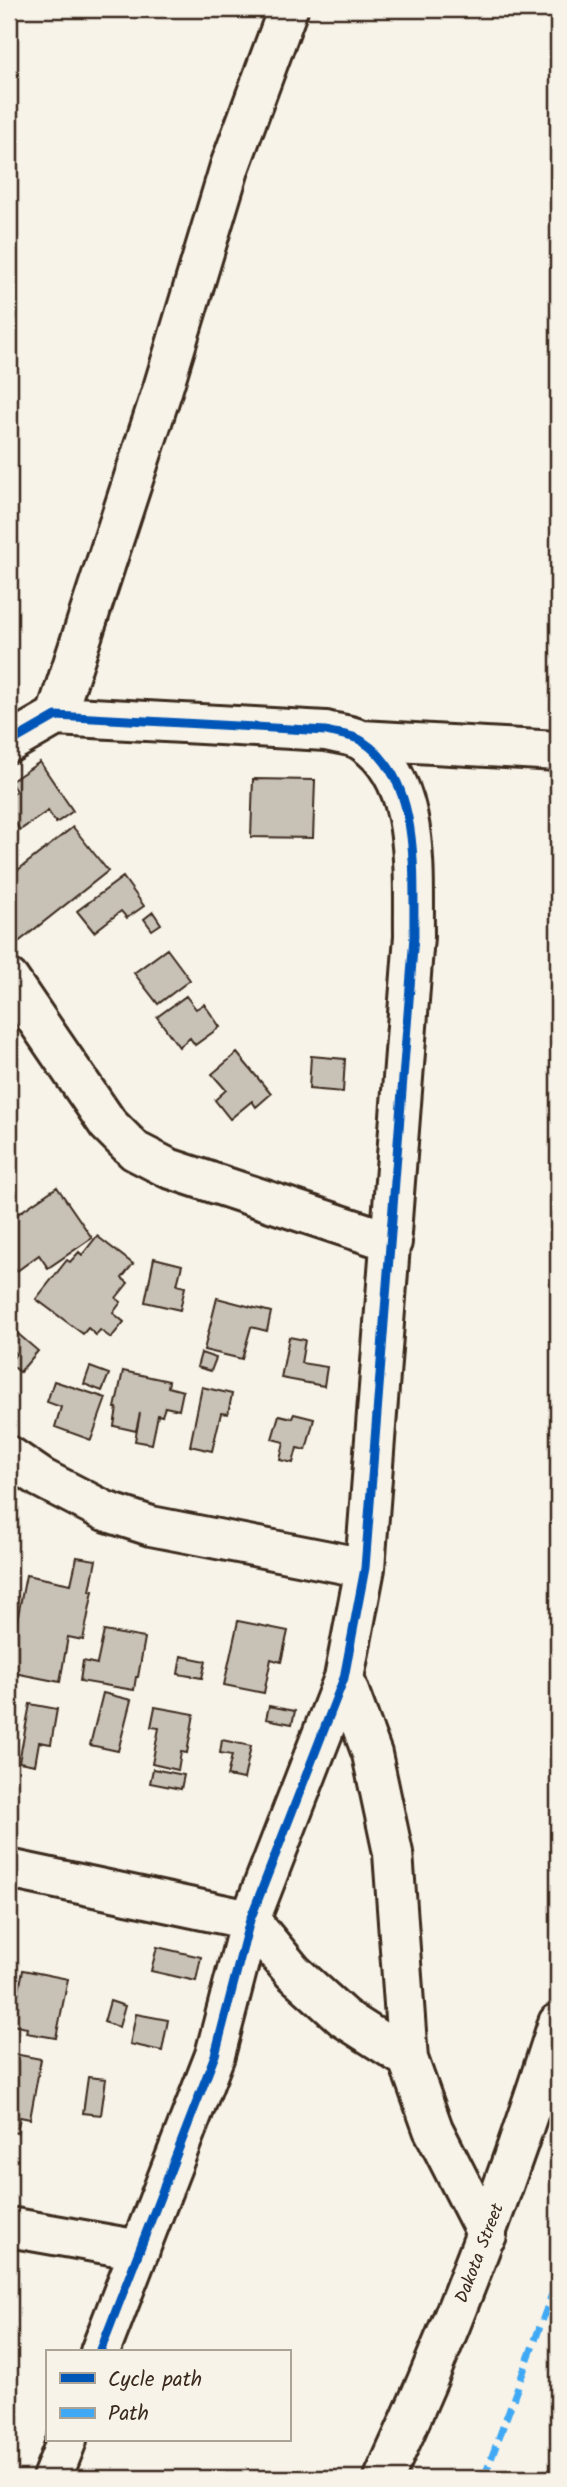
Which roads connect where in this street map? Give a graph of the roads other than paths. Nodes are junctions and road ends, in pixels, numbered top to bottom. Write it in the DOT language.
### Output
graph roads {
  1 [pos="288,9"];
  2 [pos="56,716"];
  3 [pos="361,740"];
  4 [pos="9,743"];
  5 [pos="558,751"];
  6 [pos="9,979"];
  7 [pos="392,1242"];
  8 [pos="9,1456"];
  9 [pos="365,1568"];
  10 [pos="344,1678"];
  11 [pos="9,1869"];
  12 [pos="250,1920"];
  13 [pos="558,2023"];
  14 [pos="408,2059"];
  15 [pos="9,2227"];
  16 [pos="487,2235"];
  17 [pos="140,2250"];
  18 [pos="101,2350"];
  19 [pos="66,2442"];
  20 [pos="52,2478"];
  21 [pos="384,2478"];
  1 -- 2 [label="street"];
  2 -- 3 [label="street"];
  2 -- 4 [label="street"];
  3 -- 5 [label="street"];
  3 -- 7 [label="street"];
  6 -- 7 [label="street"];
  7 -- 9 [label="street"];
  8 -- 9 [label="street"];
  9 -- 10 [label="street"];
  10 -- 12 [label="street"];
  10 -- 14 [label="street"];
  11 -- 12 [label="street"];
  12 -- 14 [label="street"];
  12 -- 17 [label="street"];
  13 -- 16 [label="street, Dakota Street"];
  14 -- 16 [label="street"];
  15 -- 17 [label="street"];
  16 -- 21 [label="street, Dakota Street"];
  17 -- 18 [label="street"];
  19 -- 20 [label="street"];
}
